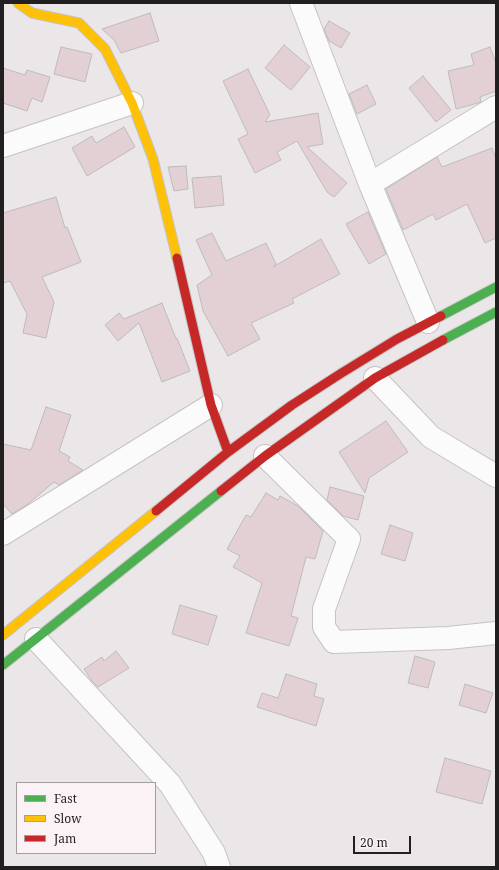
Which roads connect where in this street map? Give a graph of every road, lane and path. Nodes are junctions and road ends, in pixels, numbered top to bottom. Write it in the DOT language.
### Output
graph roads {
  1 [pos="18,3"];
  2 [pos="300,3"];
  3 [pos="132,103"];
  4 [pos="496,107"];
  5 [pos="3,146"];
  6 [pos="370,184"];
  7 [pos="496,287"];
  8 [pos="496,312"];
  9 [pos="428,322"];
  10 [pos="375,378"];
  11 [pos="211,405"];
  12 [pos="228,452"];
  13 [pos="265,456"];
  14 [pos="496,476"];
  15 [pos="3,534"];
  16 [pos="496,633"];
  17 [pos="3,635"];
  18 [pos="36,639"];
  19 [pos="3,665"];
  20 [pos="219,867"];
  1 -- 3 [label="main road"];
  2 -- 6 [label="street"];
  3 -- 5 [label="street"];
  3 -- 11 [label="main road"];
  4 -- 6 [label="street"];
  6 -- 9 [label="street"];
  7 -- 9 [label="main road"];
  8 -- 10 [label="main road"];
  9 -- 12 [label="main road"];
  10 -- 13 [label="main road"];
  10 -- 14 [label="street"];
  11 -- 12 [label="main road"];
  11 -- 15 [label="street"];
  12 -- 17 [label="main road"];
  13 -- 16 [label="street"];
  13 -- 18 [label="main road"];
  18 -- 19 [label="main road"];
  18 -- 20 [label="street"];
}
